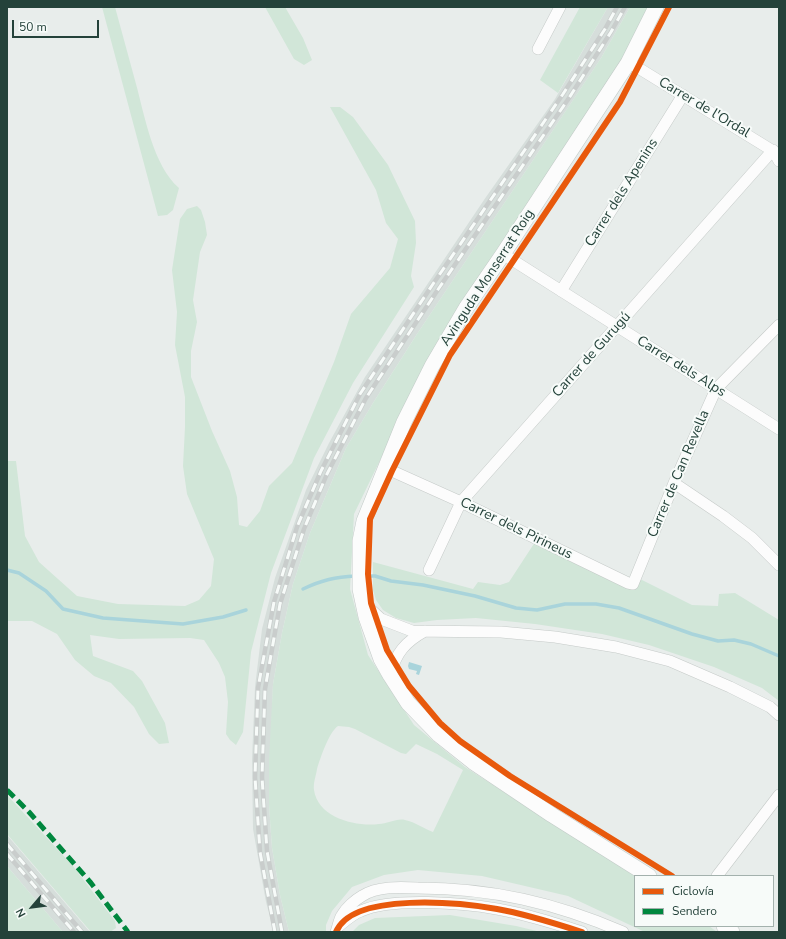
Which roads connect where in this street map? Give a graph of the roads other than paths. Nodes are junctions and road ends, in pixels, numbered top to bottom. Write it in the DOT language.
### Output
graph roads {
  1 [pos="560,7"];
  2 [pos="656,7"];
  3 [pos="538,49"];
  4 [pos="628,63"];
  5 [pos="683,95"];
  6 [pos="776,152"];
  7 [pos="779,161"];
  8 [pos="503,254"];
  9 [pos="561,291"];
  10 [pos="779,325"];
  11 [pos="617,327"];
  12 [pos="716,390"];
  13 [pos="779,429"];
  14 [pos="392,471"];
  15 [pos="674,483"];
  16 [pos="461,502"];
  17 [pos="779,565"];
  18 [pos="429,570"];
  19 [pos="636,577"];
  20 [pos="361,594"];
  21 [pos="426,631"];
  22 [pos="390,675"];
  23 [pos="779,715"];
  24 [pos="779,795"];
  25 [pos="648,875"];
  26 [pos="718,875"];
  27 [pos="337,930"];
  28 [pos="582,932"];
  29 [pos="623,932"];
  1 -- 3 [label="street"];
  2 -- 4 [label="street, Avinguda Monserrat Roig"];
  4 -- 5 [label="street, Carrer de l'Ordal"];
  4 -- 8 [label="street, Avinguda Monserrat Roig"];
  5 -- 6 [label="street, Carrer de l'Ordal"];
  5 -- 9 [label="street, Carrer dels Apenins"];
  6 -- 7 [label="street"];
  6 -- 11 [label="street, Carrer de Gurugú"];
  8 -- 9 [label="street, Carrer dels Alps"];
  8 -- 20 [label="street, Avinguda Monserrat Roig"];
  9 -- 11 [label="street, Carrer dels Alps"];
  10 -- 12 [label="street, Carrer de Can Revella"];
  11 -- 12 [label="street, Carrer dels Alps"];
  11 -- 16 [label="street, Carrer de Gurugú"];
  12 -- 13 [label="street, Carrer dels Alps"];
  12 -- 15 [label="street, Carrer de Can Revella"];
  14 -- 16 [label="street, Carrer dels Pirineus"];
  15 -- 17 [label="street"];
  15 -- 19 [label="street, Carrer de Can Revella"];
  16 -- 18 [label="street, Carrer de Gurugú"];
  16 -- 19 [label="street, Carrer dels Pirineus"];
  20 -- 21 [label="street"];
  20 -- 22 [label="street, Avinguda Monserrat Roig"];
  21 -- 22 [label="street"];
  21 -- 23 [label="street"];
  22 -- 25 [label="street, Avinguda Monserrat Roig"];
  24 -- 26 [label="street"];
  27 -- 28 [label="street"];
  27 -- 29 [label="street"];
}
